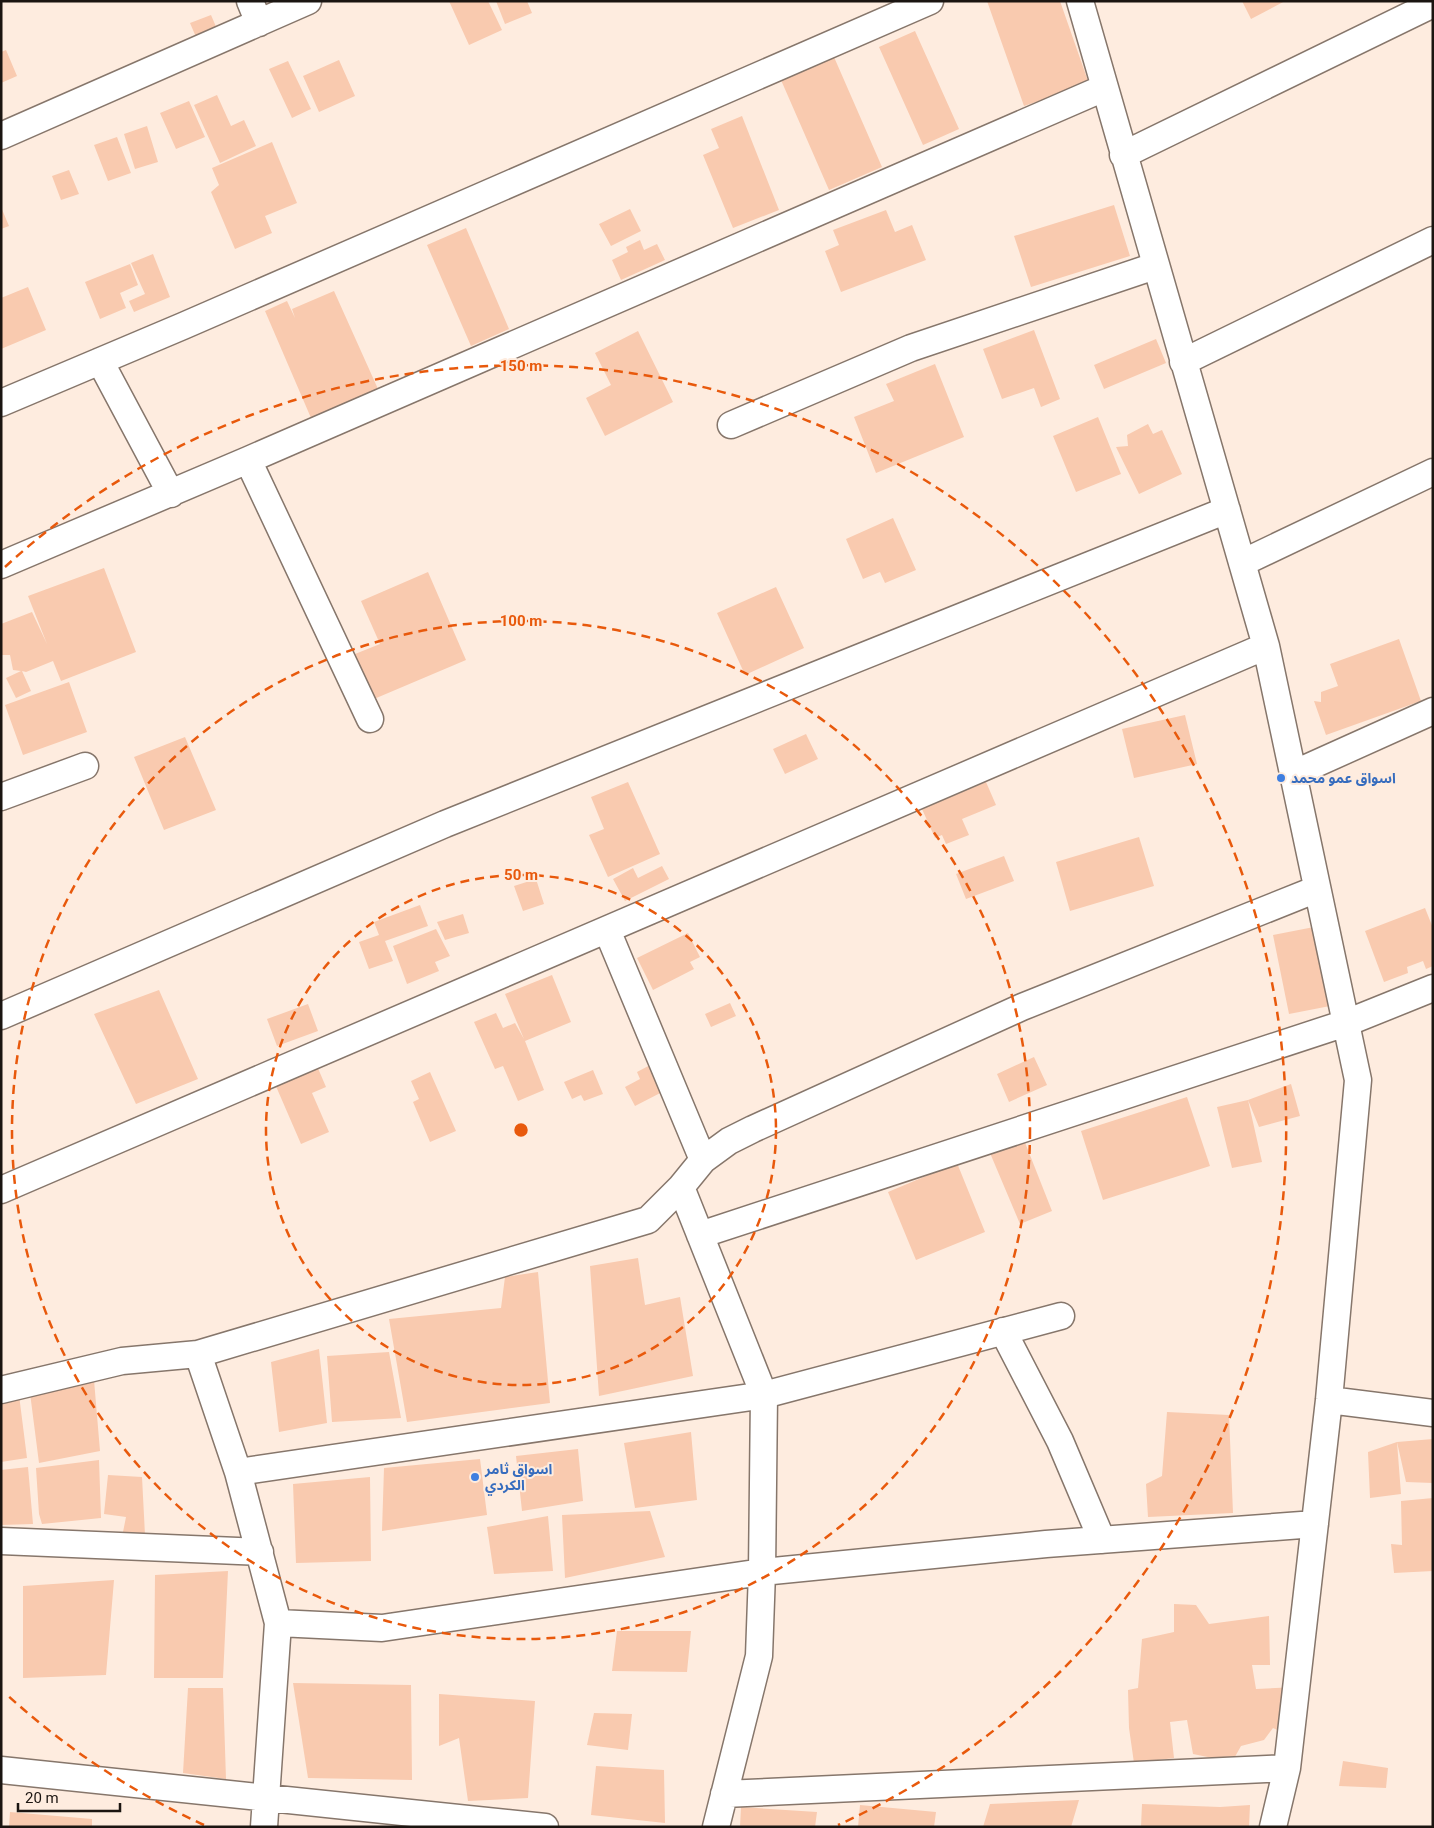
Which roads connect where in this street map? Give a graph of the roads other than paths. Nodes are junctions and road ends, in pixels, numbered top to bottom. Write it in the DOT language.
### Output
graph roads {
  1 [pos="308,1"];
  2 [pos="930,1"];
  3 [pos="1080,1"];
  4 [pos="1433,4"];
  5 [pos="254,12"];
  6 [pos="1104,88"];
  7 [pos="1,136"];
  8 [pos="1123,155"];
  9 [pos="1433,240"];
  10 [pos="1156,266"];
  11 [pos="100,361"];
  12 [pos="1184,362"];
  13 [pos="1,403"];
  14 [pos="731,425"];
  15 [pos="248,460"];
  16 [pos="1433,472"];
  17 [pos="171,494"];
  18 [pos="1227,510"];
  19 [pos="1242,563"];
  20 [pos="1,565"];
  21 [pos="1266,646"];
  22 [pos="1433,711"];
  23 [pos="370,720"];
  24 [pos="85,766"];
  25 [pos="1293,774"];
  26 [pos="1,797"];
  27 [pos="1318,888"];
  28 [pos="607,930"];
  29 [pos="1433,988"];
  30 [pos="1,1016"];
  31 [pos="1346,1023"];
  32 [pos="703,1160"];
  33 [pos="682,1187"];
  34 [pos="1,1190"];
  35 [pos="700,1235"];
  36 [pos="1061,1316"];
  37 [pos="1004,1331"];
  38 [pos="198,1354"];
  39 [pos="1,1390"];
  40 [pos="764,1395"];
  41 [pos="1329,1400"];
  42 [pos="1433,1412"];
  43 [pos="238,1472"];
  44 [pos="1315,1524"];
  45 [pos="1102,1540"];
  46 [pos="1,1541"];
  47 [pos="260,1552"];
  48 [pos="762,1572"];
  49 [pos="278,1623"];
  50 [pos="1287,1768"];
  51 [pos="1,1770"];
  52 [pos="724,1794"];
  53 [pos="266,1797"];
  54 [pos="264,1827"];
  55 [pos="545,1827"];
  56 [pos="716,1827"];
  57 [pos="1273,1827"];
  1 -- 5 [label="street"];
  2 -- 11 [label="street"];
  3 -- 6 [label="street"];
  4 -- 8 [label="street"];
  5 -- 7 [label="street"];
  6 -- 8 [label="street"];
  6 -- 15 [label="street"];
  8 -- 10 [label="street"];
  9 -- 12 [label="street"];
  10 -- 12 [label="street"];
  10 -- 14 [label="street"];
  11 -- 13 [label="street"];
  11 -- 17 [label="street"];
  12 -- 18 [label="street"];
  15 -- 17 [label="street"];
  15 -- 23 [label="street"];
  16 -- 19 [label="street"];
  17 -- 20 [label="street"];
  18 -- 19 [label="street"];
  18 -- 30 [label="street"];
  19 -- 21 [label="street"];
  21 -- 25 [label="street"];
  21 -- 28 [label="street"];
  22 -- 25 [label="street"];
  24 -- 26 [label="street"];
  25 -- 27 [label="street"];
  27 -- 31 [label="street"];
  27 -- 32 [label="street"];
  28 -- 32 [label="street"];
  28 -- 34 [label="street"];
  29 -- 31 [label="street"];
  31 -- 35 [label="street"];
  31 -- 41 [label="street"];
  32 -- 33 [label="street"];
  33 -- 35 [label="street"];
  33 -- 38 [label="street"];
  35 -- 40 [label="street"];
  36 -- 37 [label="street"];
  37 -- 40 [label="street"];
  37 -- 45 [label="street"];
  38 -- 39 [label="street"];
  38 -- 43 [label="street"];
  40 -- 43 [label="street"];
  40 -- 48 [label="street"];
  41 -- 42 [label="street"];
  41 -- 44 [label="street"];
  43 -- 47 [label="street"];
  44 -- 45 [label="street"];
  44 -- 50 [label="street"];
  45 -- 48 [label="street"];
  46 -- 47 [label="street"];
  47 -- 49 [label="street"];
  48 -- 49 [label="street"];
  48 -- 52 [label="street"];
  49 -- 53 [label="street"];
  50 -- 52 [label="street"];
  50 -- 57 [label="street"];
  51 -- 53 [label="street"];
  52 -- 56 [label="street"];
  53 -- 54 [label="street"];
  53 -- 55 [label="street"];
}
